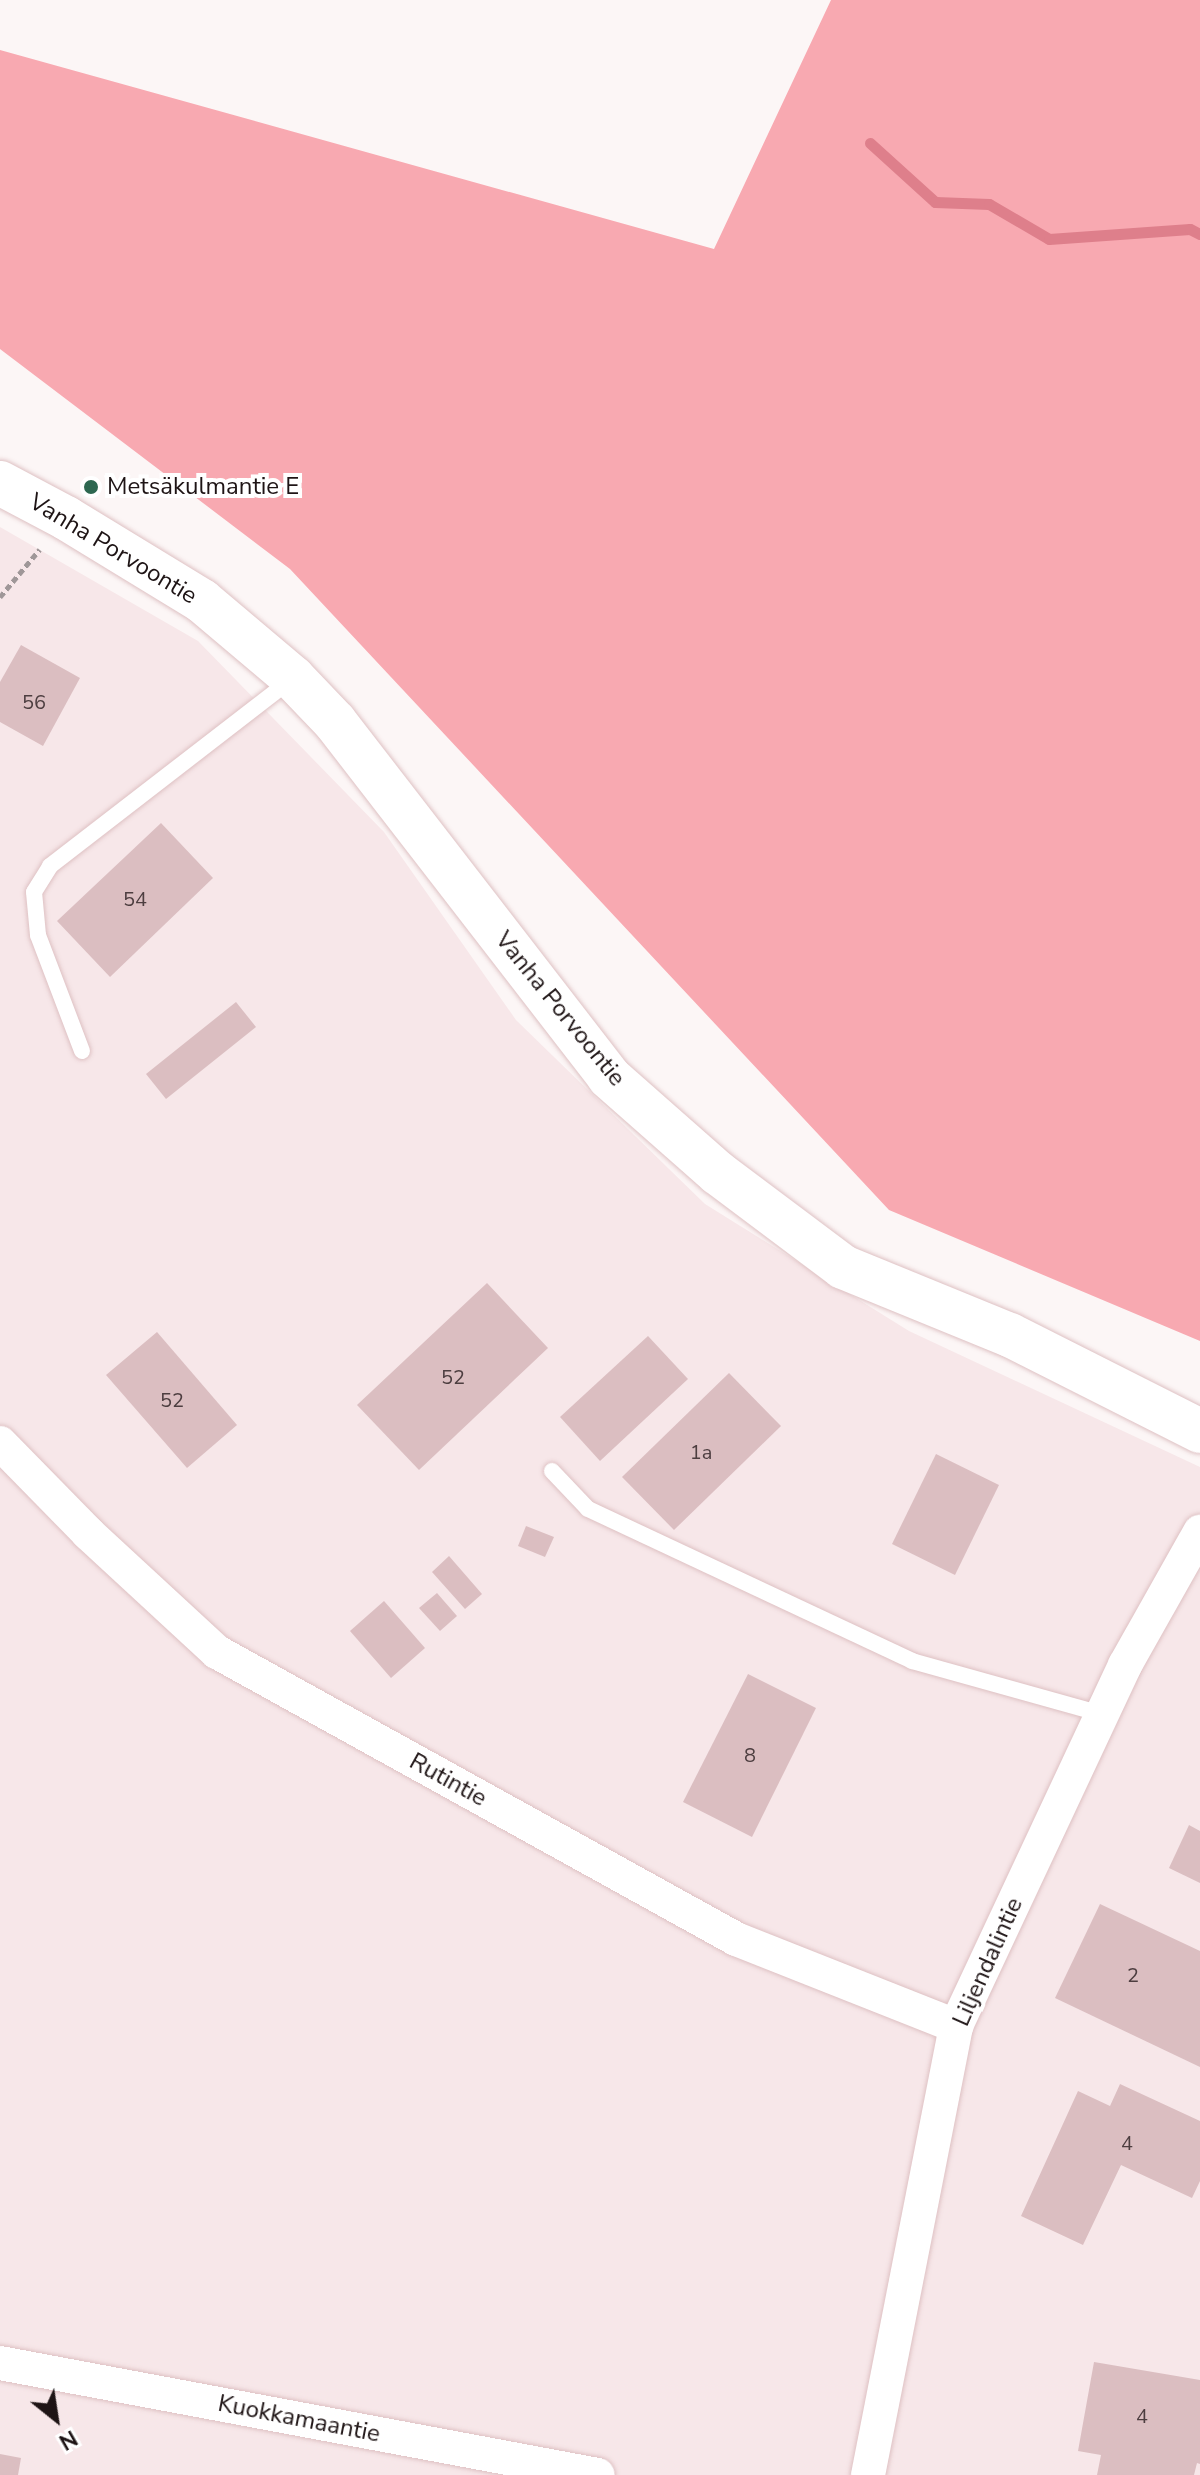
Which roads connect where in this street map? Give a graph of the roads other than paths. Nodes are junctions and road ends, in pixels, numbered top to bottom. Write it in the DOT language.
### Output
graph roads {
  1 [pos="0,483"];
  2 [pos="293,678"];
  3 [pos="82,1051"];
  4 [pos="1200,1431"];
  5 [pos="0,1443"];
  6 [pos="552,1471"];
  7 [pos="1200,1532"];
  8 [pos="1102,1714"];
  9 [pos="956,2026"];
  10 [pos="0,2363"];
  11 [pos="598,2475"];
  12 [pos="868,2475"];
  1 -- 2 [label="main road, Vanha Porvoontie"];
  2 -- 3 [label="lane"];
  2 -- 4 [label="main road, Vanha Porvoontie"];
  5 -- 9 [label="street, Rutintie"];
  6 -- 8 [label="lane"];
  7 -- 8 [label="street, Liljendalintie"];
  8 -- 9 [label="street, Liljendalintie"];
  9 -- 12 [label="street, Liljendalintie"];
  10 -- 11 [label="street, Kuokkamaantie"];
}
